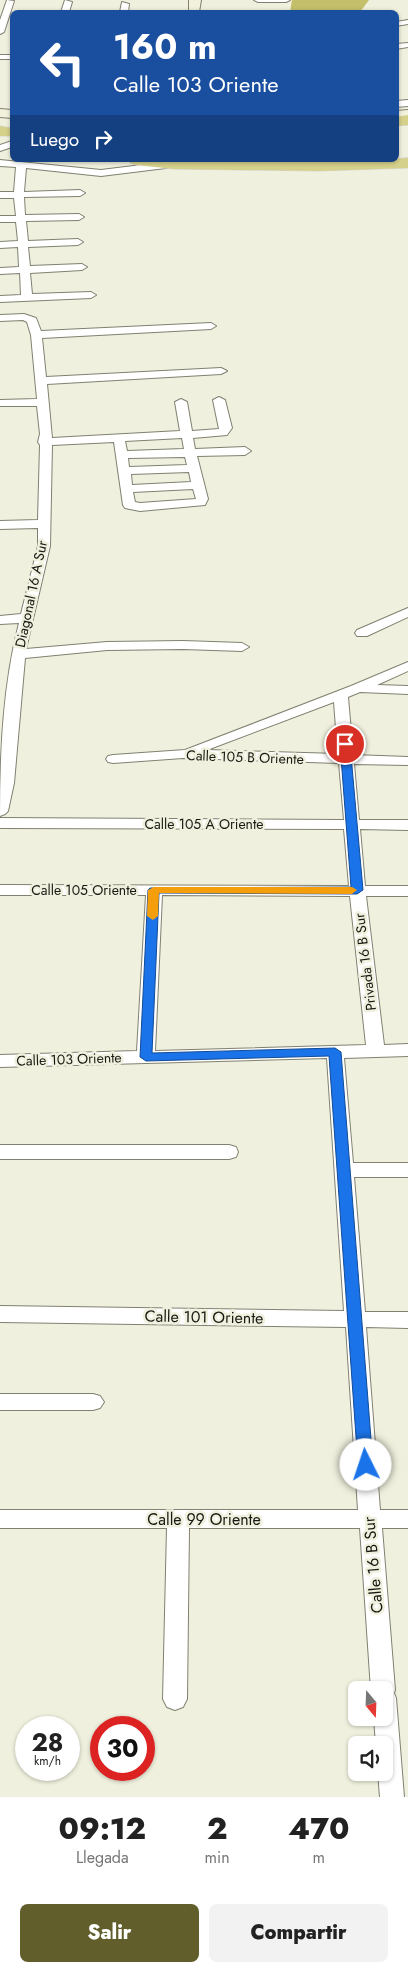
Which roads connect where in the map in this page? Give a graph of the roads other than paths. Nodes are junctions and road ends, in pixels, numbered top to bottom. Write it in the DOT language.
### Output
graph roads {
  1 [pos="258,0"];
  2 [pos="286,0"];
  3 [pos="10,1"];
  4 [pos="68,2"];
  5 [pos="66,10"];
  6 [pos="0,32"];
  7 [pos="0,130"];
  8 [pos="7,142"];
  9 [pos="74,162"];
  10 [pos="155,162"];
  11 [pos="0,163"];
  12 [pos="408,163"];
  13 [pos="174,164"];
  14 [pos="21,166"];
  15 [pos="101,172"];
  16 [pos="80,193"];
  17 [pos="19,195"];
  18 [pos="0,196"];
  19 [pos="79,217"];
  20 [pos="0,219"];
  21 [pos="20,219"];
  22 [pos="78,242"];
  23 [pos="0,244"];
  24 [pos="23,244"];
  25 [pos="82,267"];
  26 [pos="25,270"];
  27 [pos="0,271"];
  28 [pos="91,295"];
  29 [pos="27,298"];
  30 [pos="0,299"];
  31 [pos="28,317"];
  32 [pos="0,318"];
  33 [pos="211,326"];
  34 [pos="36,335"];
  35 [pos="221,371"];
  36 [pos="40,381"];
  37 [pos="219,400"];
  38 [pos="42,402"];
  39 [pos="181,402"];
  40 [pos="0,403"];
  41 [pos="186,435"];
  42 [pos="120,438"];
  43 [pos="44,442"];
  44 [pos="245,451"];
  45 [pos="190,452"];
  46 [pos="122,455"];
  47 [pos="194,468"];
  48 [pos="124,471"];
  49 [pos="199,485"];
  50 [pos="127,488"];
  51 [pos="43,524"];
  52 [pos="0,525"];
  53 [pos="408,612"];
  54 [pos="26,618"];
  55 [pos="0,620"];
  56 [pos="362,633"];
  57 [pos="242,647"];
  58 [pos="18,654"];
  59 [pos="408,666"];
  60 [pos="7,682"];
  61 [pos="356,689"];
  62 [pos="408,690"];
  63 [pos="341,695"];
  64 [pos="183,754"];
  65 [pos="113,759"];
  66 [pos="347,760"];
  67 [pos="408,761"];
  68 [pos="3,787"];
  69 [pos="0,812"];
  70 [pos="0,823"];
  71 [pos="352,825"];
  72 [pos="408,825"];
  73 [pos="0,890"];
  74 [pos="154,890"];
  75 [pos="357,890"];
  76 [pos="408,891"];
  77 [pos="408,1050"];
  78 [pos="376,1051"];
  79 [pos="335,1052"];
  80 [pos="146,1057"];
  81 [pos="0,1061"];
  82 [pos="0,1152"];
  83 [pos="229,1152"];
  84 [pos="344,1170"];
  85 [pos="408,1170"];
  86 [pos="0,1314"];
  87 [pos="355,1320"];
  88 [pos="408,1320"];
  89 [pos="0,1402"];
  90 [pos="93,1402"];
  91 [pos="0,1519"];
  92 [pos="178,1519"];
  93 [pos="408,1519"];
  94 [pos="370,1520"];
  95 [pos="382,1681"];
  96 [pos="176,1699"];
  97 [pos="386,1726"];
  98 [pos="392,1797"];
  1 -- 2 [label="street"];
  3 -- 6 [label="street"];
  4 -- 5 [label="street"];
  7 -- 8 [label="highway"];
  9 -- 15 [label="street"];
  10 -- 13 [label="highway"];
  11 -- 14 [label="street"];
  12 -- 13 [label="highway"];
  13 -- 15 [label="street"];
  14 -- 15 [label="street"];
  14 -- 17 [label="street"];
  16 -- 17 [label="street"];
  17 -- 18 [label="street"];
  17 -- 21 [label="street"];
  19 -- 21 [label="street"];
  20 -- 21 [label="street"];
  21 -- 24 [label="street"];
  22 -- 24 [label="street"];
  23 -- 24 [label="street"];
  24 -- 26 [label="street"];
  25 -- 26 [label="street"];
  26 -- 27 [label="street"];
  26 -- 29 [label="street"];
  28 -- 29 [label="street"];
  29 -- 30 [label="street"];
  31 -- 32 [label="street"];
  31 -- 34 [label="street, Diagonal 16 A Sur"];
  33 -- 34 [label="street"];
  34 -- 36 [label="street, Diagonal 16 A Sur"];
  35 -- 36 [label="street"];
  36 -- 38 [label="street, Diagonal 16 A Sur"];
  37 -- 41 [label="street"];
  38 -- 40 [label="street"];
  38 -- 43 [label="street, Diagonal 16 A Sur"];
  39 -- 41 [label="street"];
  41 -- 42 [label="street"];
  41 -- 45 [label="street"];
  42 -- 43 [label="street"];
  42 -- 46 [label="street"];
  43 -- 51 [label="street, Diagonal 16 A Sur"];
  44 -- 45 [label="street"];
  45 -- 46 [label="street"];
  45 -- 47 [label="street"];
  46 -- 48 [label="street"];
  47 -- 48 [label="street"];
  47 -- 49 [label="street"];
  48 -- 50 [label="street"];
  49 -- 50 [label="street"];
  49 -- 50 [label="street"];
  51 -- 52 [label="street"];
  51 -- 54 [label="street, Diagonal 16 A Sur"];
  53 -- 56 [label="street"];
  54 -- 55 [label="street"];
  54 -- 58 [label="street, Diagonal 16 A Sur"];
  57 -- 58 [label="street"];
  58 -- 60 [label="street, Diagonal 16 A Sur"];
  59 -- 61 [label="street"];
  60 -- 68 [label="street, Diagonal 16 A Sur"];
  61 -- 62 [label="street"];
  61 -- 63 [label="street"];
  63 -- 64 [label="street"];
  63 -- 66 [label="street, Privada 16 B Sur"];
  64 -- 65 [label="street, Calle 105 B Oriente"];
  64 -- 66 [label="street, Calle 105 B Oriente"];
  66 -- 67 [label="street, Calle 105 B Oriente"];
  66 -- 71 [label="street, Privada 16 B Sur"];
  68 -- 69 [label="street, Diagonal 16 A Sur"];
  70 -- 71 [label="street, Calle 105 A Oriente"];
  71 -- 72 [label="street, Calle 105 A Oriente"];
  71 -- 75 [label="street, Privada 16 B Sur"];
  73 -- 74 [label="street, Calle 105 Oriente"];
  74 -- 75 [label="street, Calle 105 Oriente"];
  74 -- 80 [label="street"];
  75 -- 76 [label="street, Calle 105 Oriente"];
  75 -- 78 [label="street, Privada 16 B Sur"];
  77 -- 78 [label="street, Calle 103 Oriente"];
  78 -- 79 [label="street, Calle 103 Oriente"];
  79 -- 80 [label="street, Calle 103 Oriente"];
  79 -- 84 [label="street, Calle 16 B Sur"];
  80 -- 81 [label="street, Calle 103 Oriente"];
  82 -- 83 [label="street"];
  84 -- 85 [label="street"];
  84 -- 87 [label="street, Calle 16 B Sur"];
  86 -- 87 [label="street, Calle 101 Oriente"];
  87 -- 88 [label="street, Calle 101 Oriente"];
  87 -- 94 [label="street, Calle 16 B Sur"];
  89 -- 90 [label="street"];
  91 -- 92 [label="street, Calle 99 Oriente"];
  92 -- 94 [label="street, Calle 99 Oriente"];
  92 -- 96 [label="street"];
  93 -- 94 [label="street, Calle 99 Oriente"];
  94 -- 95 [label="street, Calle 16 B Sur"];
  97 -- 98 [label="street"];
}
